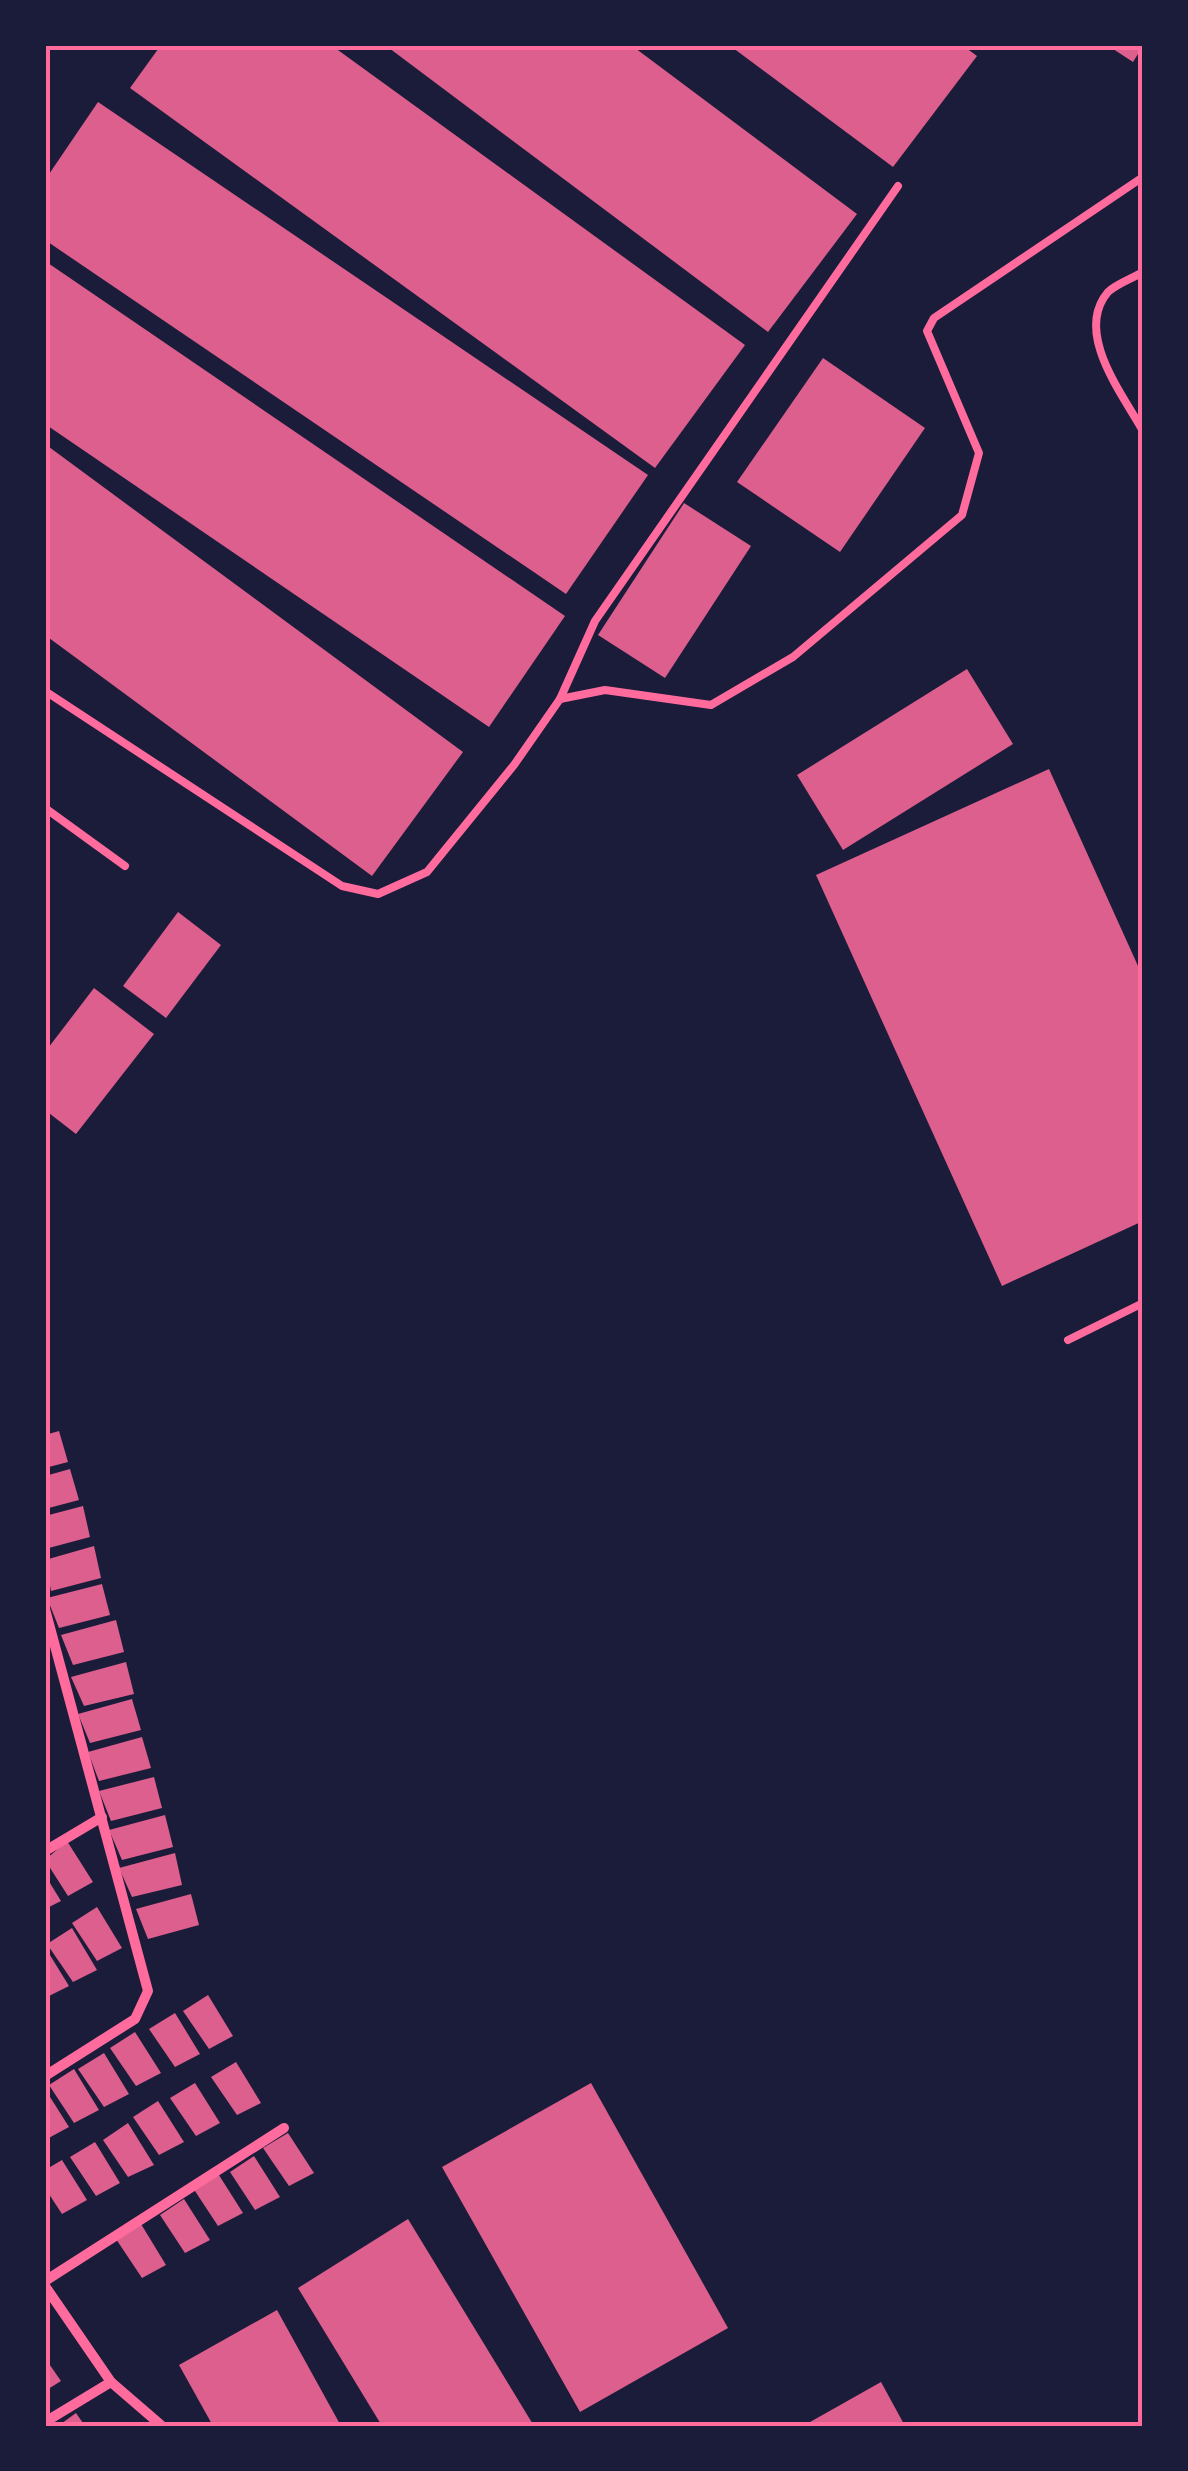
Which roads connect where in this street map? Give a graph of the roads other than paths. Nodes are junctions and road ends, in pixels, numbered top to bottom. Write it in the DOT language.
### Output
graph roads {
  1 [pos="1143,177"];
  2 [pos="898,186"];
  3 [pos="1143,272"];
  4 [pos="1143,431"];
  5 [pos="45,692"];
  6 [pos="560,699"];
  7 [pos="45,808"];
  8 [pos="125,866"];
  9 [pos="1143,1303"];
  10 [pos="1068,1340"];
  11 [pos="45,1609"];
  12 [pos="48,1632"];
  13 [pos="102,1817"];
  14 [pos="45,1851"];
  15 [pos="45,2076"];
  16 [pos="284,2128"];
  17 [pos="45,2284"];
  18 [pos="111,2382"];
  19 [pos="45,2422"];
  20 [pos="162,2426"];
  1 -- 6 [label="lane"];
  2 -- 6 [label="lane"];
  3 -- 4 [label="lane"];
  5 -- 6 [label="lane"];
  7 -- 8 [label="lane"];
  9 -- 10 [label="lane"];
  11 -- 12 [label="street"];
  12 -- 13 [label="street"];
  13 -- 14 [label="street"];
  13 -- 15 [label="street"];
  16 -- 17 [label="street"];
  17 -- 18 [label="street"];
  18 -- 19 [label="street"];
  18 -- 20 [label="street"];
}
